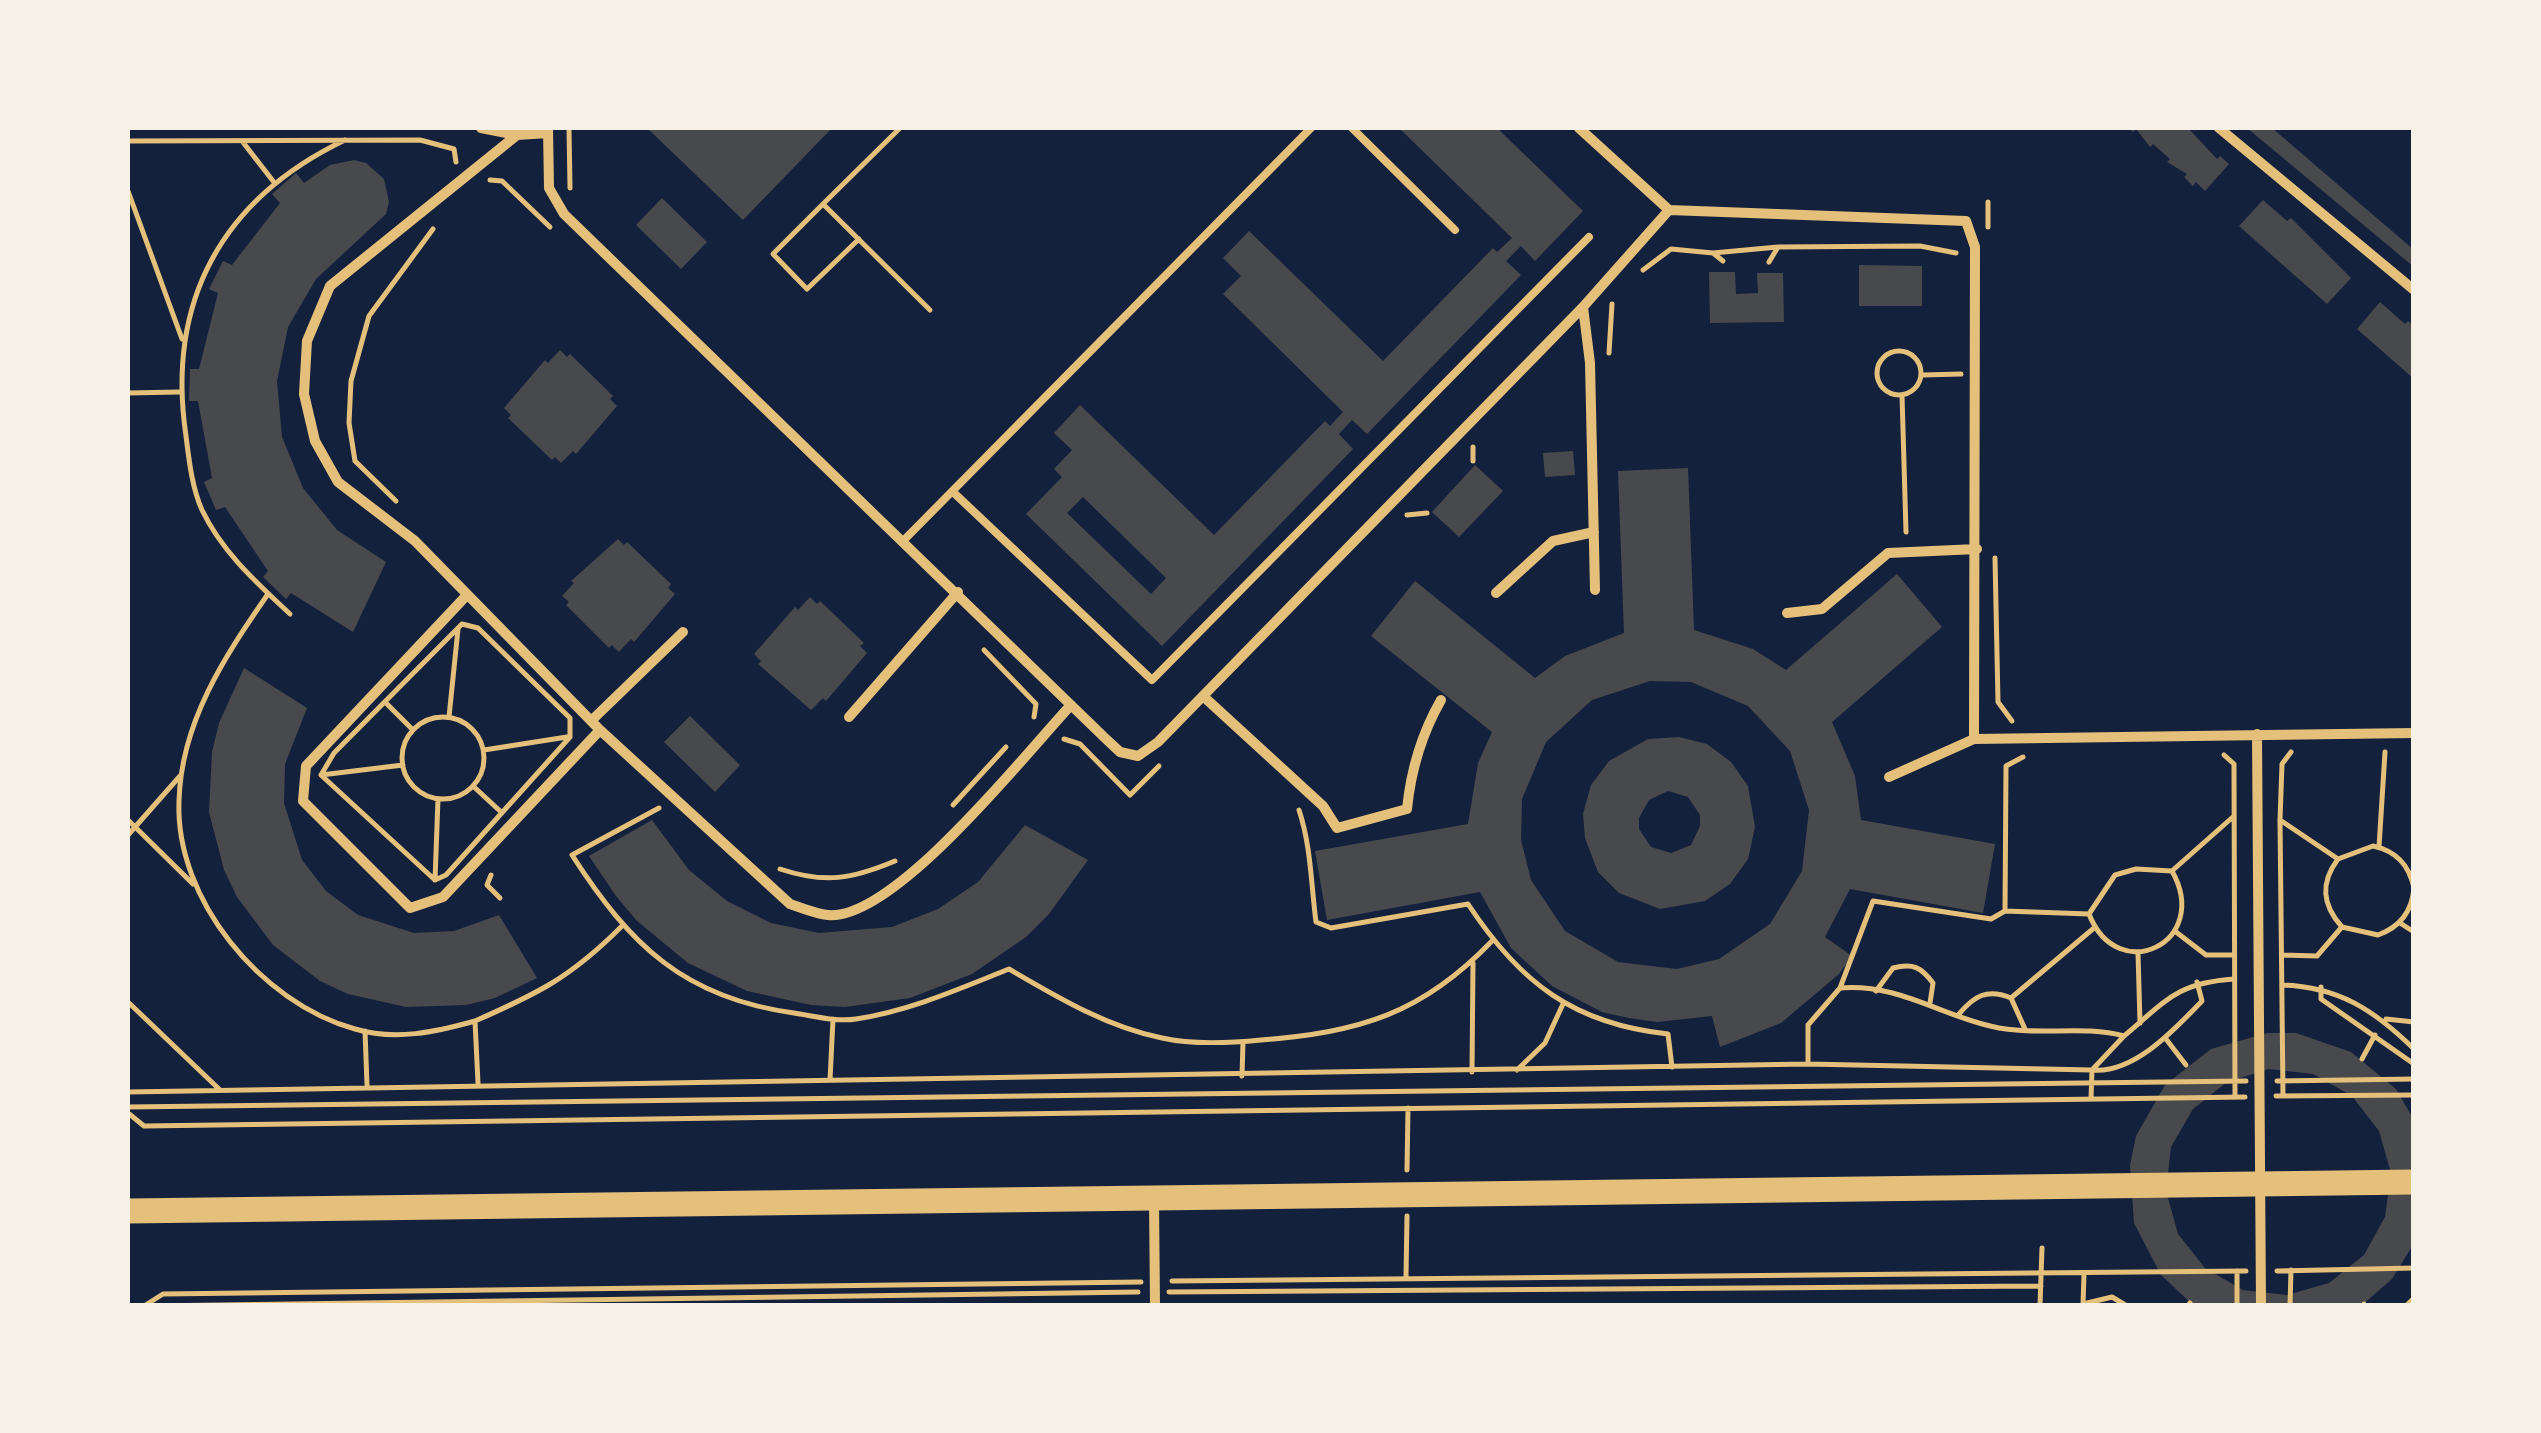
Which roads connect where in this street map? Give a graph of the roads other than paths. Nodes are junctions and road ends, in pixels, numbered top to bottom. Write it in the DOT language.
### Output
graph roads {
  1 [pos="481,128"];
  2 [pos="1311,128"];
  3 [pos="1352,128"];
  4 [pos="1579,128"];
  5 [pos="2219,128"];
  6 [pos="548,130"];
  7 [pos="517,135"];
  8 [pos="1669,210"];
  9 [pos="1455,230"];
  10 [pos="1589,237"];
  11 [pos="2414,290"];
  12 [pos="1584,307"];
  13 [pos="953,492"];
  14 [pos="1594,532"];
  15 [pos="904,540"];
  16 [pos="1977,549"];
  17 [pos="1595,590"];
  18 [pos="958,592"];
  19 [pos="1496,593"];
  20 [pos="466,596"];
  21 [pos="1788,613"];
  22 [pos="682,632"];
  23 [pos="1204,696"];
  24 [pos="1441,700"];
  25 [pos="1071,705"];
  26 [pos="850,717"];
  27 [pos="590,721"];
  28 [pos="600,730"];
  29 [pos="2414,733"];
  30 [pos="2257,734"];
  31 [pos="1974,739"];
  32 [pos="1889,777"];
  33 [pos="2414,1182"];
  34 [pos="2261,1184"];
  35 [pos="1154,1194"];
  36 [pos="128,1211"];
  37 [pos="1156,1306"];
  38 [pos="2261,1306"];
  1 -- 7 [label="street"];
  2 -- 13 [label="lane"];
  3 -- 9 [label="lane"];
  4 -- 8 [label="street"];
  5 -- 11 [label="street"];
  6 -- 7 [label="street"];
  6 -- 15 [label="street"];
  7 -- 20 [label="street"];
  8 -- 12 [label="street"];
  8 -- 16 [label="street"];
  10 -- 13 [label="lane"];
  12 -- 14 [label="street"];
  12 -- 23 [label="street"];
  13 -- 15 [label="lane"];
  14 -- 17 [label="street"];
  14 -- 19 [label="street"];
  15 -- 18 [label="street"];
  16 -- 21 [label="street"];
  16 -- 31 [label="street"];
  18 -- 25 [label="street"];
  18 -- 26 [label="street"];
  20 -- 27 [label="street"];
  20 -- 28 [label="street"];
  22 -- 27 [label="street"];
  23 -- 24 [label="street"];
  23 -- 25 [label="street"];
  25 -- 28 [label="street"];
  27 -- 28 [label="street"];
  29 -- 30 [label="street"];
  30 -- 31 [label="street"];
  30 -- 34 [label="street"];
  31 -- 32 [label="street"];
  33 -- 34 [label="main road"];
  34 -- 35 [label="main road"];
  34 -- 38 [label="street"];
  35 -- 36 [label="main road"];
  35 -- 37 [label="street"];
}
